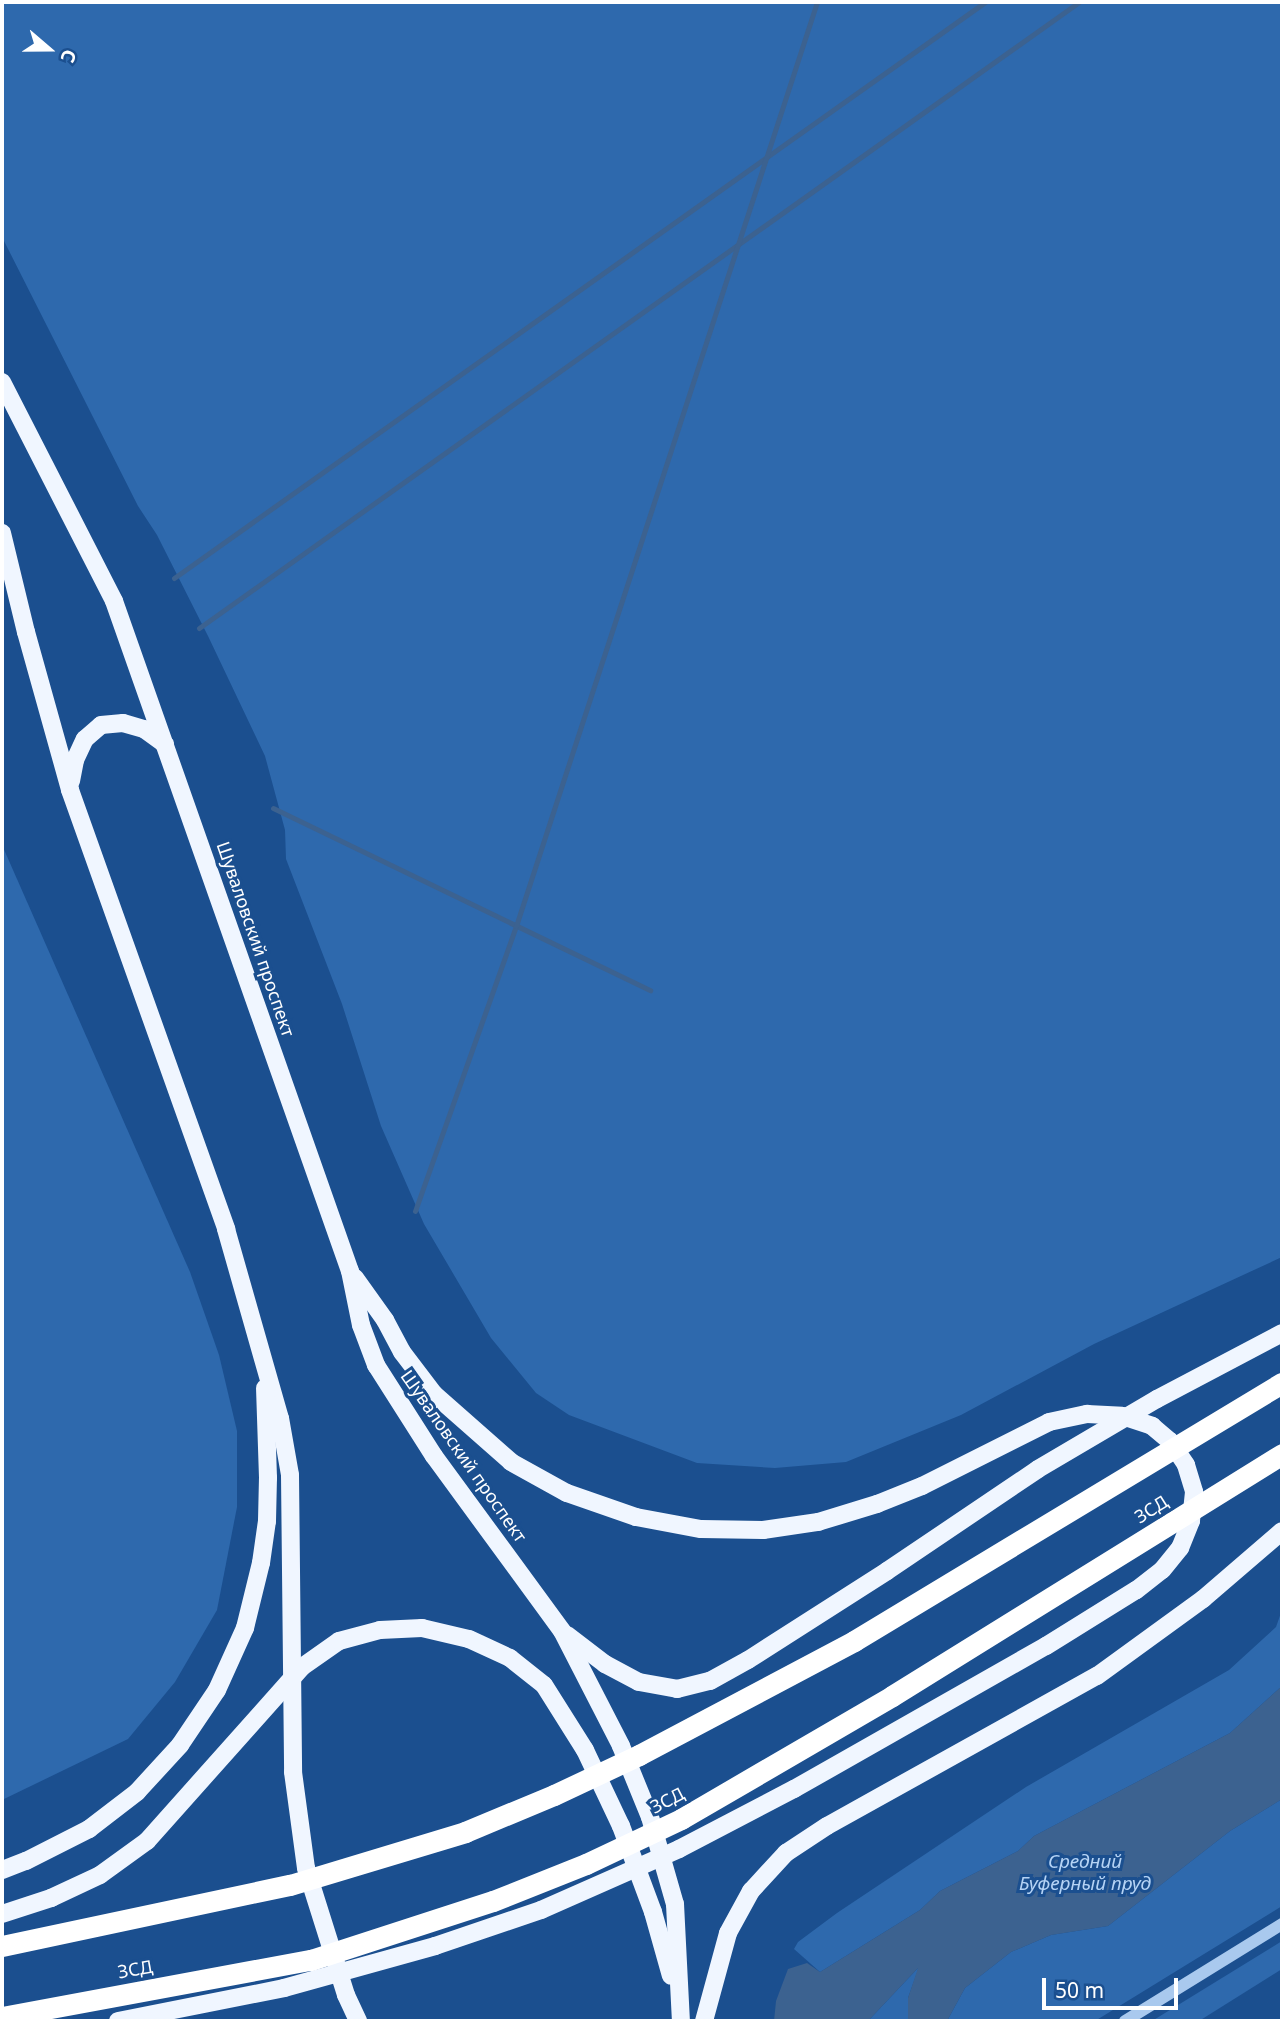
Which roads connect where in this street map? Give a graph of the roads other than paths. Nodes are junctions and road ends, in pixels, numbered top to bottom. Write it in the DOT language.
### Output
graph roads {
  1 [pos="2,382"];
  2 [pos="2,533"];
  3 [pos="165,744"];
  4 [pos="70,790"];
  5 [pos="350,1271"];
  6 [pos="1282,1333"];
  7 [pos="265,1374"];
  8 [pos="1282,1383"];
  9 [pos="1282,1454"];
  10 [pos="1282,1531"];
  11 [pos="562,1631"];
  12 [pos="2,1870"];
  13 [pos="2,1913"];
  14 [pos="1282,1924"];
  15 [pos="2,1946"];
  16 [pos="680,2014"];
  17 [pos="2,2017"];
  18 [pos="118,2021"];
  19 [pos="358,2021"];
  20 [pos="704,2021"];
  21 [pos="1125,2021"];
  1 -- 3 [label="main road, Шуваловский проспект"];
  2 -- 4 [label="main road"];
  3 -- 4 [label="main road"];
  3 -- 5 [label="main road, Шуваловский проспект"];
  4 -- 7 [label="main road"];
  5 -- 11 [label="main road, Шуваловский проспект"];
  5 -- 18 [label="main road, bridge"];
  6 -- 11 [label="main road, bridge"];
  7 -- 12 [label="main road"];
  7 -- 19 [label="main road"];
  8 -- 15 [label="highway, bridge"];
  9 -- 17 [label="highway, ЗСД, bridge"];
  10 -- 20 [label="main road"];
  11 -- 16 [label="main road, Шуваловский проспект"];
  13 -- 16 [label="main road, bridge"];
  14 -- 21 [label="street"];
}
